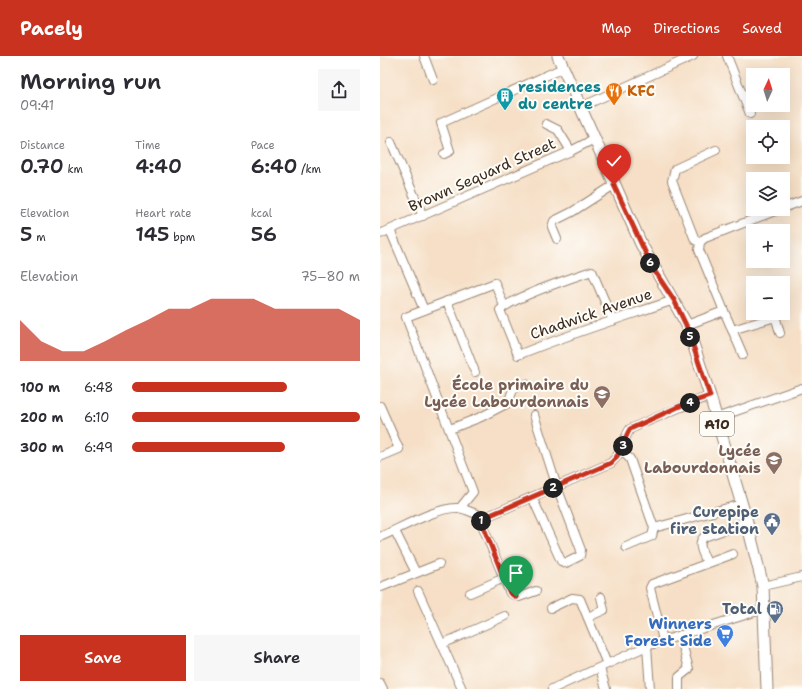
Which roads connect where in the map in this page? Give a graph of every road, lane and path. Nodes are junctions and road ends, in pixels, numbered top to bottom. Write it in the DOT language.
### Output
graph roads {
  1 [pos="424,56"];
  2 [pos="558,56"];
  3 [pos="693,56"];
  4 [pos="727,56"];
  5 [pos="563,68"];
  6 [pos="433,80"];
  7 [pos="581,107"];
  8 [pos="750,114"];
  9 [pos="546,124"];
  10 [pos="594,139"];
  11 [pos="391,142"];
  12 [pos="716,150"];
  13 [pos="571,151"];
  14 [pos="444,154"];
  15 [pos="614,185"];
  16 [pos="802,201"];
  17 [pos="790,205"];
  18 [pos="423,216"];
  19 [pos="762,216"];
  20 [pos="390,230"];
  21 [pos="380,234"];
  22 [pos="557,239"];
  23 [pos="702,240"];
  24 [pos="674,300"];
  25 [pos="447,301"];
  26 [pos="504,306"];
  27 [pos="424,310"];
  28 [pos="724,310"];
  29 [pos="613,321"];
  30 [pos="686,325"];
  31 [pos="732,330"];
  32 [pos="780,333"];
  33 [pos="743,355"];
  34 [pos="475,372"];
  35 [pos="526,384"];
  36 [pos="802,388"];
  37 [pos="710,396"];
  38 [pos="380,406"];
  39 [pos="534,415"];
  40 [pos="716,418"];
  41 [pos="450,429"];
  42 [pos="622,450"];
  43 [pos="380,457"];
  44 [pos="557,487"];
  45 [pos="532,498"];
  46 [pos="742,504"];
  47 [pos="460,508"];
  48 [pos="479,516"];
  49 [pos="747,522"];
  50 [pos="654,528"];
  51 [pos="395,531"];
  52 [pos="380,537"];
  53 [pos="626,547"];
  54 [pos="733,554"];
  55 [pos="439,564"];
  56 [pos="707,564"];
  57 [pos="416,573"];
  58 [pos="802,577"];
  59 [pos="504,578"];
  60 [pos="763,586"];
  61 [pos="381,587"];
  62 [pos="418,591"];
  63 [pos="536,591"];
  64 [pos="470,593"];
  65 [pos="601,596"];
  66 [pos="551,608"];
  67 [pos="764,608"];
  68 [pos="505,616"];
  69 [pos="588,617"];
  70 [pos="680,635"];
  71 [pos="663,640"];
  72 [pos="442,644"];
  73 [pos="647,646"];
  74 [pos="603,666"];
  75 [pos="380,683"];
  76 [pos="383,689"];
  77 [pos="462,689"];
  78 [pos="552,689"];
  79 [pos="606,689"];
  80 [pos="650,689"];
  81 [pos="679,689"];
  82 [pos="767,689"];
  1 -- 6 [label="street"];
  2 -- 5 [label="main road, A10"];
  3 -- 7 [label="street"];
  4 -- 8 [label="street"];
  5 -- 7 [label="main road, A10"];
  5 -- 14 [label="street"];
  7 -- 10 [label="main road, A10"];
  9 -- 13 [label="street"];
  10 -- 13 [label="street, Brown Sequard Street"];
  10 -- 15 [label="main road, A10"];
  11 -- 18 [label="street"];
  12 -- 23 [label="street"];
  13 -- 18 [label="street, Brown Sequard Street"];
  15 -- 22 [label="street"];
  15 -- 24 [label="main road, A10"];
  16 -- 17 [label="street"];
  18 -- 20 [label="street, Brown Sequard Street"];
  19 -- 23 [label="street"];
  20 -- 21 [label="street, Brown Sequard Street"];
  20 -- 27 [label="street"];
  23 -- 28 [label="street"];
  24 -- 29 [label="street, Chadwick Avenue"];
  24 -- 30 [label="main road, A10"];
  25 -- 26 [label="street"];
  25 -- 27 [label="street"];
  25 -- 34 [label="street"];
  26 -- 29 [label="street"];
  26 -- 29 [label="street, Chadwick Avenue"];
  27 -- 41 [label="street"];
  28 -- 30 [label="street"];
  28 -- 31 [label="street"];
  30 -- 37 [label="main road, A10"];
  31 -- 32 [label="street"];
  31 -- 33 [label="street"];
  35 -- 41 [label="street"];
  36 -- 40 [label="street"];
  37 -- 40 [label="main road, A10"];
  37 -- 42 [label="street"];
  38 -- 43 [label="street"];
  39 -- 44 [label="street"];
  40 -- 46 [label="main road, A10"];
  41 -- 47 [label="street"];
  42 -- 44 [label="street"];
  42 -- 50 [label="street"];
  44 -- 45 [label="street"];
  44 -- 45 [label="street"];
  45 -- 48 [label="street"];
  46 -- 49 [label="main road, A10"];
  46 -- 50 [label="street"];
  47 -- 48 [label="street"];
  47 -- 51 [label="street"];
  48 -- 59 [label="street"];
  49 -- 56 [label="street"];
  49 -- 60 [label="main road, A10"];
  50 -- 53 [label="street"];
  51 -- 52 [label="street"];
  51 -- 57 [label="street"];
  54 -- 56 [label="street"];
  55 -- 57 [label="street"];
  56 -- 71 [label="street"];
  57 -- 61 [label="street"];
  58 -- 60 [label="street"];
  59 -- 63 [label="street"];
  59 -- 64 [label="street"];
  60 -- 67 [label="main road, A10"];
  62 -- 72 [label="street"];
  65 -- 69 [label="street"];
  66 -- 69 [label="street"];
  67 -- 70 [label="street"];
  67 -- 82 [label="main road, A10"];
  68 -- 72 [label="street"];
  69 -- 74 [label="street"];
  70 -- 71 [label="street"];
  70 -- 81 [label="street"];
  71 -- 73 [label="street"];
  72 -- 77 [label="street"];
  73 -- 74 [label="street"];
  73 -- 80 [label="street"];
  74 -- 78 [label="street"];
  74 -- 79 [label="street"];
  75 -- 76 [label="street"];
}
